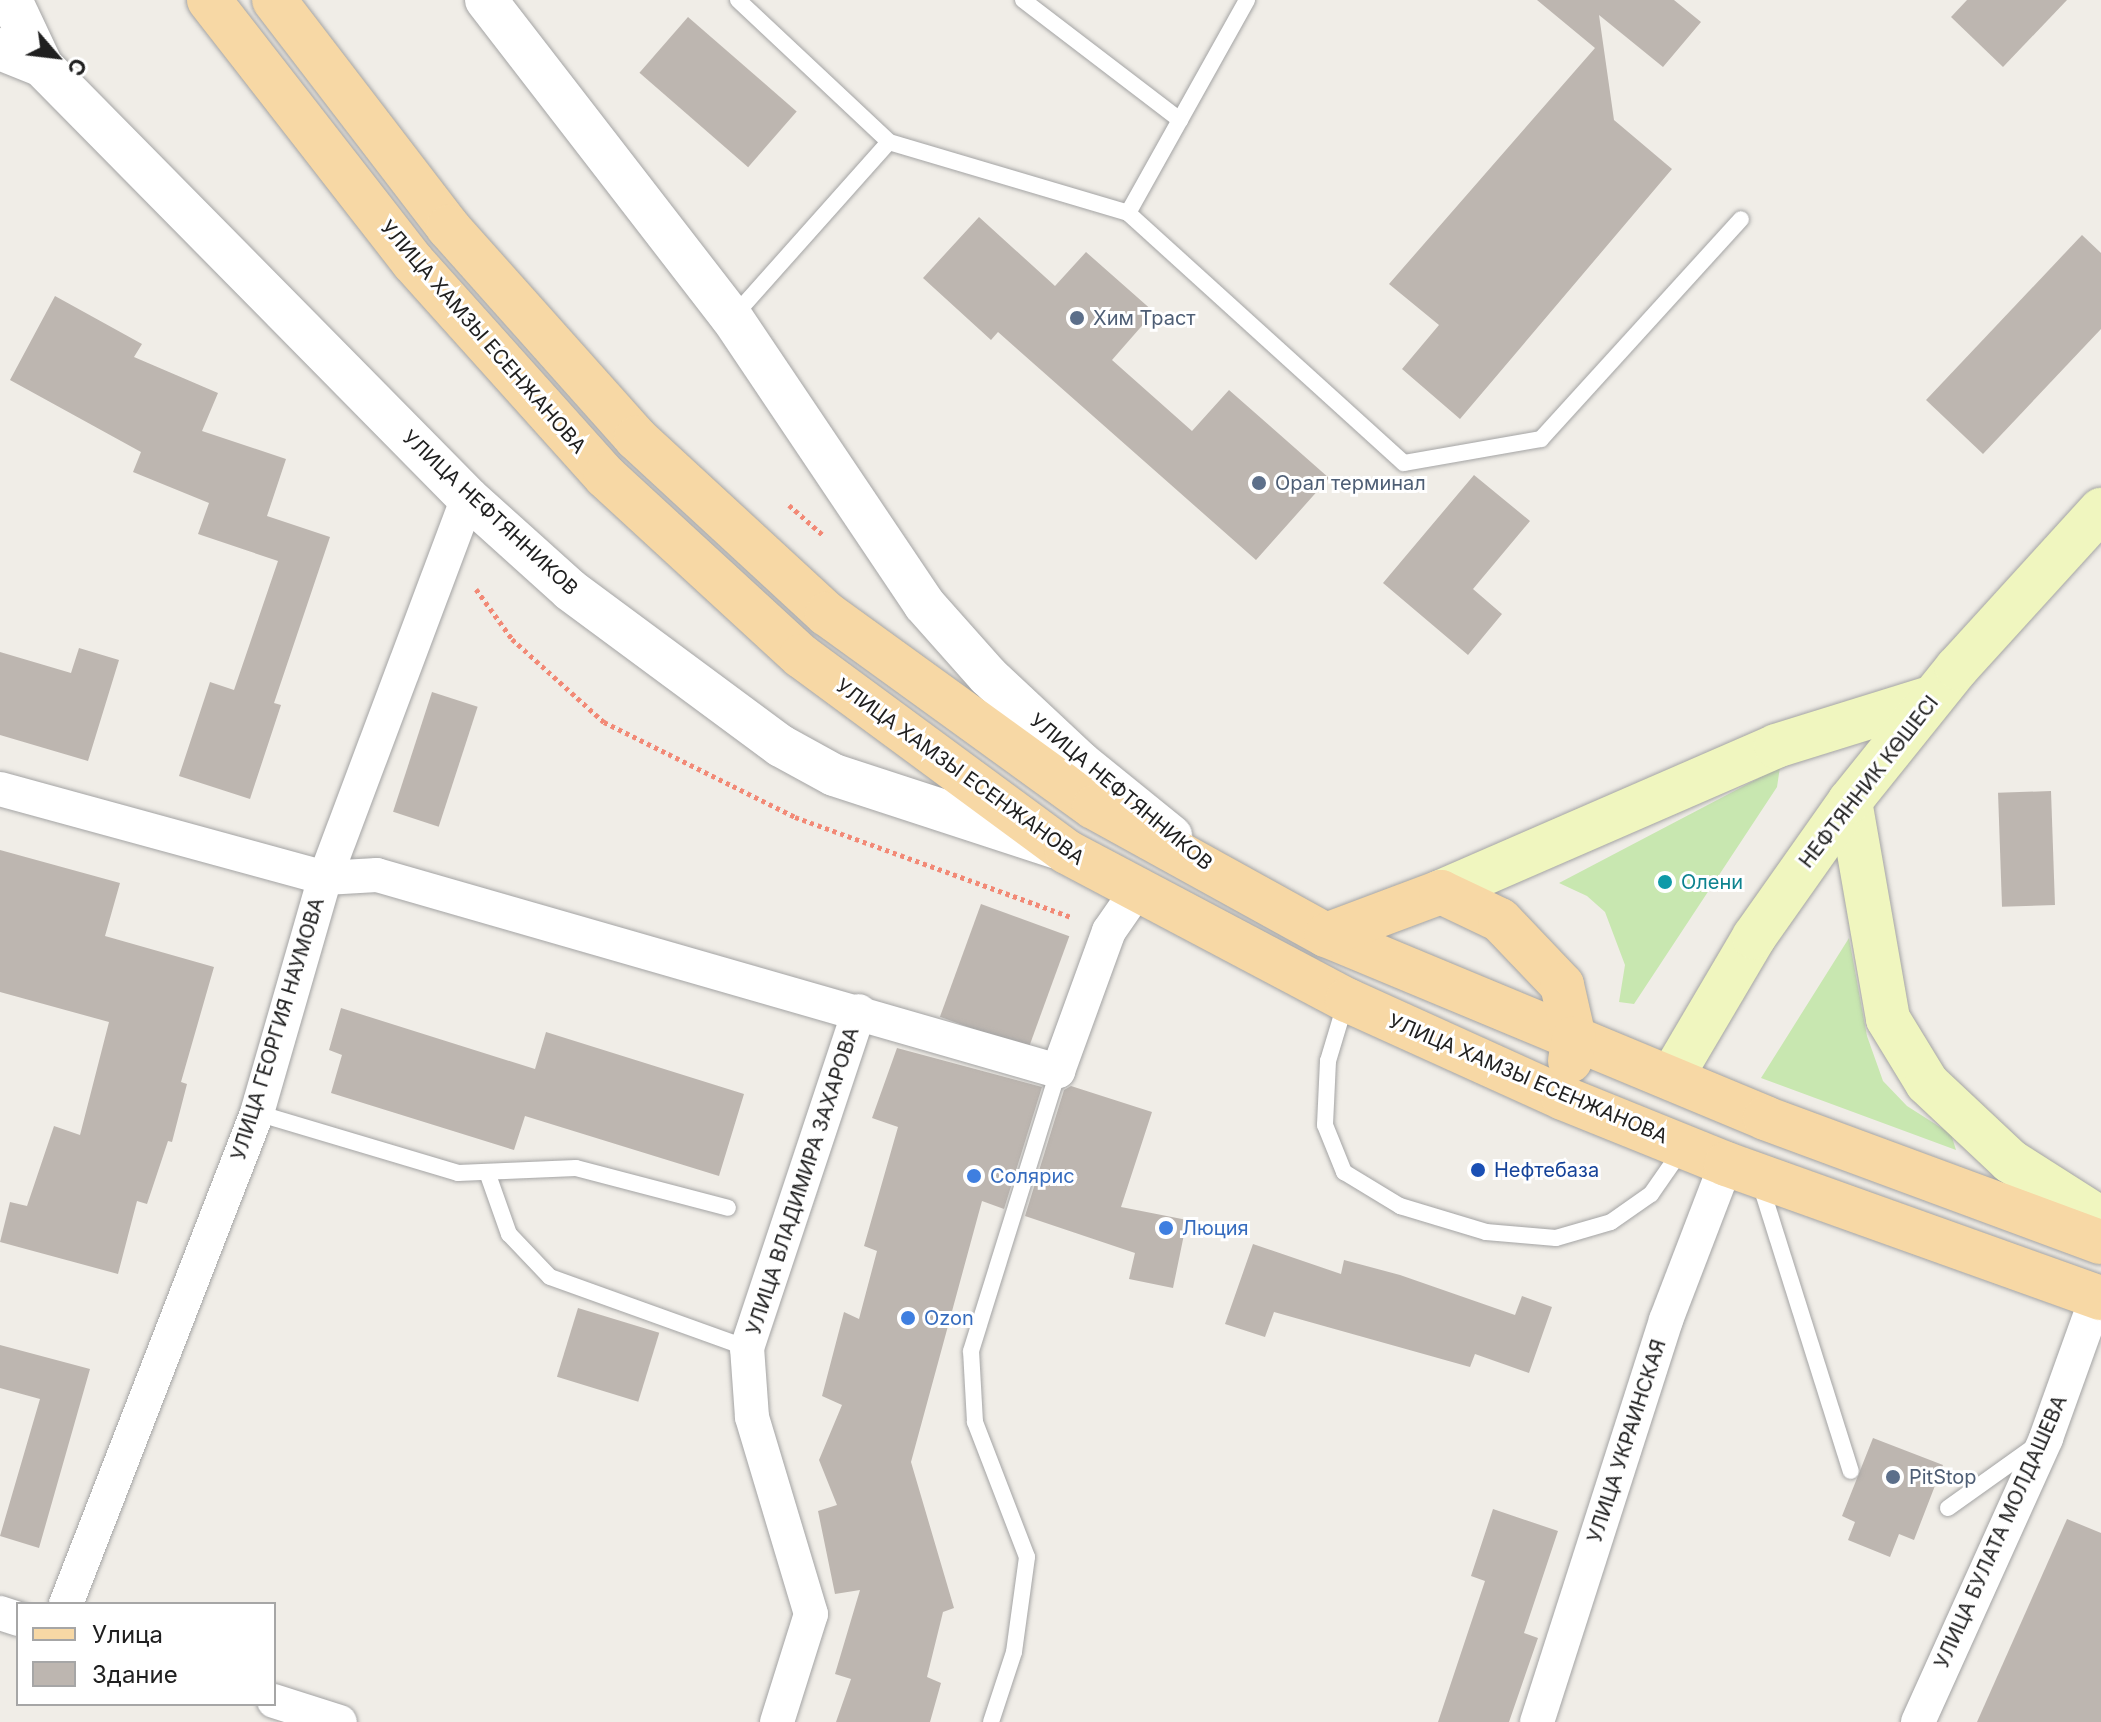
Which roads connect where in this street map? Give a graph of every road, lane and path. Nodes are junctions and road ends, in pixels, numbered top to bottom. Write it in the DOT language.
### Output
graph roads {
  1 [pos="11,0"];
  2 [pos="274,0"];
  3 [pos="486,0"];
  4 [pos="738,0"];
  5 [pos="1023,0"];
  6 [pos="1247,0"];
  7 [pos="213,5"];
  8 [pos="0,49"];
  9 [pos="42,66"];
  10 [pos="1180,120"];
  11 [pos="889,142"];
  12 [pos="1128,213"];
  13 [pos="1741,219"];
  14 [pos="732,318"];
  15 [pos="468,498"];
  16 [pos="2101,510"];
  17 [pos="1933,697"];
  18 [pos="0,789"];
  19 [pos="1850,801"];
  20 [pos="1067,852"];
  21 [pos="325,878"];
  22 [pos="1241,891"];
  23 [pos="1136,892"];
  24 [pos="1441,892"];
  25 [pos="1326,935"];
  26 [pos="1347,1000"];
  27 [pos="859,1011"];
  28 [pos="1574,1038"];
  29 [pos="1058,1071"];
  30 [pos="1671,1078"];
  31 [pos="1563,1098"];
  32 [pos="257,1113"];
  33 [pos="1666,1138"];
  34 [pos="1742,1169"];
  35 [pos="487,1172"];
  36 [pos="728,1208"];
  37 [pos="2099,1218"];
  38 [pos="2099,1297"];
  39 [pos="747,1348"];
  40 [pos="2046,1438"];
  41 [pos="1851,1471"];
  42 [pos="1948,1508"];
  43 [pos="67,1602"];
  44 [pos="276,1702"];
  45 [pos="340,1722"];
  46 [pos="777,1722"];
  47 [pos="991,1722"];
  48 [pos="1537,1722"];
  49 [pos="1918,1722"];
  1 -- 9 [label="street"];
  2 -- 22 [label="main road"];
  3 -- 14 [label="street, УЛИЦА НЕФТЯННИКОВ"];
  4 -- 11 [label="lane"];
  5 -- 10 [label="lane"];
  6 -- 10 [label="lane"];
  7 -- 20 [label="main road, УЛИЦА ХАМЗЫ ЕСЕНЖАНОВА"];
  8 -- 9 [label="street, УЛИЦА НЕФТЯННИКОВ"];
  9 -- 15 [label="street, УЛИЦА НЕФТЯННИКОВ"];
  10 -- 12 [label="lane"];
  11 -- 12 [label="lane"];
  11 -- 14 [label="lane"];
  12 -- 13 [label="lane"];
  14 -- 22 [label="street, УЛИЦА НЕФТЯННИКОВ"];
  15 -- 20 [label="street, УЛИЦА НЕФТЯННИКОВ"];
  15 -- 21 [label="street, УЛИЦА ГЕОРГИЯ НАУМОВА"];
  16 -- 17 [label="main road, НЕФТЯННИК КӨШЕСІ"];
  17 -- 19 [label="main road, НЕФТЯННИК КӨШЕСІ"];
  17 -- 24 [label="main road"];
  18 -- 21 [label="street"];
  19 -- 30 [label="main road, НЕФТЯННИК КӨШЕСІ"];
  19 -- 37 [label="main road"];
  20 -- 23 [label="main road, УЛИЦА ХАМЗЫ ЕСЕНЖАНОВА"];
  21 -- 27 [label="street"];
  21 -- 32 [label="street, УЛИЦА ГЕОРГИЯ НАУМОВА"];
  22 -- 25 [label="main road"];
  23 -- 26 [label="main road, УЛИЦА ХАМЗЫ ЕСЕНЖАНОВА"];
  23 -- 29 [label="street"];
  24 -- 25 [label="main road"];
  24 -- 28 [label="main road"];
  25 -- 28 [label="main road"];
  26 -- 31 [label="main road, УЛИЦА ХАМЗЫ ЕСЕНЖАНОВА"];
  26 -- 33 [label="lane"];
  27 -- 29 [label="street"];
  27 -- 39 [label="street, УЛИЦА ВЛАДИМИРА ЗАХАРОВА"];
  28 -- 30 [label="main road"];
  28 -- 31 [label="main road"];
  29 -- 47 [label="lane"];
  30 -- 33 [label="main road"];
  30 -- 37 [label="main road"];
  31 -- 33 [label="main road, УЛИЦА ХАМЗЫ ЕСЕНЖАНОВА"];
  32 -- 35 [label="lane"];
  32 -- 43 [label="street, УЛИЦА ГЕОРГИЯ НАУМОВА"];
  33 -- 34 [label="main road, УЛИЦА ХАМЗЫ ЕСЕНЖАНОВА"];
  34 -- 38 [label="main road, УЛИЦА ХАМЗЫ ЕСЕНЖАНОВА"];
  34 -- 41 [label="lane"];
  34 -- 48 [label="street, УЛИЦА УКРАИНСКАЯ"];
  35 -- 36 [label="lane"];
  35 -- 39 [label="lane"];
  38 -- 40 [label="street, УЛИЦА БУЛАТА МОЛДАШЕВА"];
  39 -- 46 [label="street, УЛИЦА ВЛАДИМИРА ЗАХАРОВА"];
  40 -- 42 [label="lane"];
  40 -- 49 [label="street, УЛИЦА БУЛАТА МОЛДАШЕВА"];
  44 -- 45 [label="street"];
}
